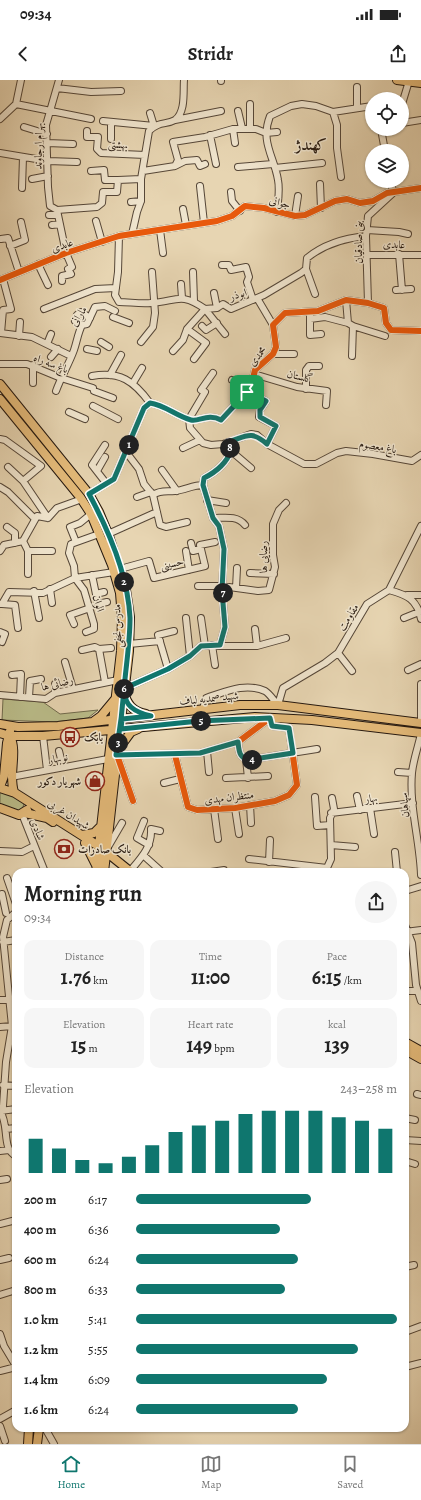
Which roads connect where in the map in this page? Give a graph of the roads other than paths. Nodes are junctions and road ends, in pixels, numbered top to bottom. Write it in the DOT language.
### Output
graph roads {
  1 [pos="21,80"];
  2 [pos="59,80"];
  3 [pos="184,80"];
  4 [pos="397,80"];
  5 [pos="409,81"];
  6 [pos="421,82"];
  7 [pos="357,87"];
  8 [pos="57,88"];
  9 [pos="121,91"];
  10 [pos="406,92"];
  11 [pos="16,104"];
  12 [pos="250,104"];
  13 [pos="365,107"];
  14 [pos="357,108"];
  15 [pos="50,110"];
  16 [pos="238,110"];
  17 [pos="221,111"];
  18 [pos="333,112"];
  19 [pos="150,114"];
  20 [pos="0,118"];
  21 [pos="91,119"];
  22 [pos="175,120"];
  23 [pos="421,120"];
  24 [pos="103,121"];
  25 [pos="111,122"];
  26 [pos="409,122"];
  27 [pos="154,126"];
  28 [pos="24,127"];
  29 [pos="233,128"];
  30 [pos="242,128"];
  31 [pos="250,129"];
  32 [pos="87,131"];
  33 [pos="277,132"];
  34 [pos="47,134"];
  35 [pos="266,134"];
  36 [pos="210,135"];
  37 [pos="111,139"];
  38 [pos="47,143"];
  39 [pos="235,143"];
  40 [pos="73,144"];
  41 [pos="0,153"];
  42 [pos="145,155"];
  43 [pos="23,157"];
  44 [pos="48,162"];
  45 [pos="77,162"];
  46 [pos="322,163"];
  47 [pos="205,164"];
  48 [pos="216,164"];
  49 [pos="175,166"];
  50 [pos="274,166"];
  51 [pos="238,167"];
  52 [pos="91,171"];
  53 [pos="143,171"];
  54 [pos="48,176"];
  55 [pos="341,177"];
  56 [pos="32,179"];
  57 [pos="141,179"];
  58 [pos="118,180"];
  59 [pos="320,184"];
  60 [pos="200,186"];
  61 [pos="22,188"];
  62 [pos="392,188"];
  63 [pos="421,188"];
  64 [pos="231,192"];
  65 [pos="393,193"];
  66 [pos="421,193"];
  67 [pos="298,196"];
  68 [pos="141,201"];
  69 [pos="131,202"];
  70 [pos="102,203"];
  71 [pos="109,203"];
  72 [pos="321,208"];
  73 [pos="183,209"];
  74 [pos="240,210"];
  75 [pos="57,212"];
  76 [pos="277,212"];
  77 [pos="49,215"];
  78 [pos="295,216"];
  79 [pos="96,221"];
  80 [pos="21,222"];
  81 [pos="204,223"];
  82 [pos="60,224"];
  83 [pos="52,225"];
  84 [pos="186,226"];
  85 [pos="160,230"];
  86 [pos="366,233"];
  87 [pos="132,234"];
  88 [pos="408,234"];
  89 [pos="119,236"];
  90 [pos="1,239"];
  91 [pos="102,242"];
  92 [pos="10,246"];
  93 [pos="66,253"];
  94 [pos="163,253"];
  95 [pos="399,254"];
  96 [pos="367,255"];
  97 [pos="421,255"];
  98 [pos="38,264"];
  99 [pos="222,265"];
  100 [pos="306,268"];
  101 [pos="19,272"];
  102 [pos="152,272"];
  103 [pos="193,272"];
  104 [pos="53,279"];
  105 [pos="1,280"];
  106 [pos="62,281"];
  107 [pos="181,284"];
  108 [pos="116,288"];
  109 [pos="411,289"];
  110 [pos="214,293"];
  111 [pos="315,294"];
  112 [pos="182,298"];
  113 [pos="255,299"];
  114 [pos="346,300"];
  115 [pos="194,301"];
  116 [pos="153,303"];
  117 [pos="368,303"];
  118 [pos="217,308"];
  119 [pos="44,309"];
  120 [pos="205,309"];
  121 [pos="310,316"];
  122 [pos="90,318"];
  123 [pos="20,322"];
  124 [pos="129,323"];
  125 [pos="217,323"];
  126 [pos="348,323"];
  127 [pos="82,325"];
  128 [pos="273,325"];
  129 [pos="202,326"];
  130 [pos="354,326"];
  131 [pos="187,329"];
  132 [pos="421,331"];
  133 [pos="1,333"];
  134 [pos="52,334"];
  135 [pos="224,334"];
  136 [pos="321,334"];
  137 [pos="19,336"];
  138 [pos="385,336"];
  139 [pos="101,342"];
  140 [pos="141,342"];
  141 [pos="47,344"];
  142 [pos="109,347"];
  143 [pos="58,349"];
  144 [pos="87,349"];
  145 [pos="97,351"];
  146 [pos="172,351"];
  147 [pos="273,354"];
  148 [pos="294,354"];
  149 [pos="121,355"];
  150 [pos="51,356"];
  151 [pos="71,356"];
  152 [pos="352,356"];
  153 [pos="194,359"];
  154 [pos="0,364"];
  155 [pos="33,365"];
  156 [pos="319,366"];
  157 [pos="142,368"];
  158 [pos="213,373"];
  159 [pos="254,374"];
  160 [pos="110,375"];
  161 [pos="92,376"];
  162 [pos="60,378"];
  163 [pos="232,380"];
  164 [pos="33,383"];
  165 [pos="133,383"];
  166 [pos="0,384"];
  167 [pos="306,389"];
  168 [pos="249,390"];
  169 [pos="315,390"];
  170 [pos="56,391"];
  171 [pos="113,398"];
  172 [pos="316,398"];
  173 [pos="0,399"];
  174 [pos="150,403"];
  175 [pos="93,406"];
  176 [pos="326,406"];
  177 [pos="69,412"];
  178 [pos="86,419"];
  179 [pos="118,419"];
  180 [pos="189,419"];
  181 [pos="33,425"];
  182 [pos="26,432"];
  183 [pos="0,439"];
  184 [pos="200,440"];
  185 [pos="228,442"];
  186 [pos="267,444"];
  187 [pos="105,445"];
  188 [pos="183,448"];
  189 [pos="231,451"];
  190 [pos="126,452"];
  191 [pos="421,455"];
  192 [pos="105,457"];
  193 [pos="8,467"];
  194 [pos="251,468"];
  195 [pos="97,470"];
  196 [pos="162,470"];
  197 [pos="23,481"];
  198 [pos="106,483"];
  199 [pos="203,485"];
  200 [pos="0,487"];
  201 [pos="177,491"];
  202 [pos="152,493"];
  203 [pos="89,494"];
  204 [pos="137,497"];
  205 [pos="82,499"];
  206 [pos="207,500"];
  207 [pos="226,503"];
  208 [pos="286,503"];
  209 [pos="157,512"];
  210 [pos="91,514"];
  211 [pos="48,518"];
  212 [pos="213,518"];
  213 [pos="35,519"];
  214 [pos="187,522"];
  215 [pos="245,524"];
  216 [pos="421,526"];
  217 [pos="6,528"];
  218 [pos="99,534"];
  219 [pos="108,534"];
  220 [pos="22,541"];
  221 [pos="76,542"];
  222 [pos="215,542"];
  223 [pos="16,543"];
  224 [pos="191,543"];
  225 [pos="2,544"];
  226 [pos="201,549"];
  227 [pos="186,550"];
  228 [pos="0,551"];
  229 [pos="28,551"];
  230 [pos="52,552"];
  231 [pos="238,568"];
  232 [pos="117,570"];
  233 [pos="189,570"];
  234 [pos="250,573"];
  235 [pos="28,574"];
  236 [pos="274,574"];
  237 [pos="92,575"];
  238 [pos="75,578"];
  239 [pos="198,586"];
  240 [pos="222,586"];
  241 [pos="236,588"];
  242 [pos="50,589"];
  243 [pos="389,590"];
  244 [pos="34,591"];
  245 [pos="104,592"];
  246 [pos="96,594"];
  247 [pos="407,595"];
  248 [pos="421,595"];
  249 [pos="107,602"];
  250 [pos="52,603"];
  251 [pos="1,604"];
  252 [pos="90,608"];
  253 [pos="419,612"];
  254 [pos="39,618"];
  255 [pos="186,618"];
  256 [pos="201,618"];
  257 [pos="404,618"];
  258 [pos="421,619"];
  259 [pos="74,624"];
  260 [pos="18,628"];
  261 [pos="255,629"];
  262 [pos="174,631"];
  263 [pos="0,632"];
  264 [pos="86,632"];
  265 [pos="286,638"];
  266 [pos="160,641"];
  267 [pos="2,642"];
  268 [pos="129,644"];
  269 [pos="212,645"];
  270 [pos="220,645"];
  271 [pos="205,646"];
  272 [pos="257,646"];
  273 [pos="111,648"];
  274 [pos="99,649"];
  275 [pos="82,650"];
  276 [pos="338,653"];
  277 [pos="190,656"];
  278 [pos="215,664"];
  279 [pos="421,664"];
  280 [pos="60,668"];
  281 [pos="168,669"];
  282 [pos="408,670"];
  283 [pos="352,671"];
  284 [pos="12,675"];
  285 [pos="41,679"];
  286 [pos="118,680"];
  287 [pos="105,682"];
  288 [pos="55,684"];
  289 [pos="421,684"];
  290 [pos="73,689"];
  291 [pos="55,693"];
  292 [pos="122,693"];
  293 [pos="0,695"];
  294 [pos="20,697"];
  295 [pos="29,697"];
  296 [pos="278,706"];
  297 [pos="203,709"];
  298 [pos="151,716"];
  299 [pos="270,718"];
  300 [pos="118,719"];
  301 [pos="91,722"];
  302 [pos="421,723"];
  303 [pos="0,724"];
  304 [pos="10,726"];
  305 [pos="143,726"];
  306 [pos="117,729"];
  307 [pos="94,732"];
  308 [pos="0,733"];
  309 [pos="421,734"];
  310 [pos="10,736"];
  311 [pos="43,736"];
  312 [pos="238,742"];
  313 [pos="317,749"];
  314 [pos="59,751"];
  315 [pos="207,751"];
  316 [pos="114,752"];
  317 [pos="293,753"];
  318 [pos="175,754"];
  319 [pos="108,759"];
  320 [pos="246,759"];
  321 [pos="63,767"];
  322 [pos="47,770"];
  323 [pos="209,772"];
  324 [pos="398,772"];
  325 [pos="412,773"];
  326 [pos="268,776"];
  327 [pos="11,777"];
  328 [pos="226,778"];
  329 [pos="248,778"];
  330 [pos="180,779"];
  331 [pos="164,783"];
  332 [pos="0,787"];
  333 [pos="14,792"];
  334 [pos="357,796"];
  335 [pos="315,797"];
  336 [pos="332,798"];
  337 [pos="26,800"];
  338 [pos="133,801"];
  339 [pos="413,802"];
  340 [pos="250,805"];
  341 [pos="0,808"];
  342 [pos="235,808"];
  343 [pos="370,808"];
  344 [pos="214,809"];
  345 [pos="360,810"];
  346 [pos="331,813"];
  347 [pos="23,814"];
  348 [pos="144,821"];
  349 [pos="122,823"];
  350 [pos="251,823"];
  351 [pos="102,825"];
  352 [pos="330,825"];
  353 [pos="419,826"];
  354 [pos="160,831"];
  355 [pos="239,834"];
  356 [pos="374,834"];
  357 [pos="84,839"];
  358 [pos="218,839"];
  359 [pos="270,840"];
  360 [pos="331,845"];
  361 [pos="34,846"];
  362 [pos="149,846"];
  363 [pos="355,847"];
  364 [pos="0,851"];
  365 [pos="102,852"];
  366 [pos="395,852"];
  367 [pos="421,852"];
  368 [pos="143,855"];
  369 [pos="249,859"];
  370 [pos="269,862"];
  371 [pos="43,868"];
  372 [pos="98,868"];
  373 [pos="99,868"];
  374 [pos="123,868"];
  375 [pos="132,868"];
  376 [pos="158,868"];
  377 [pos="312,868"];
  378 [pos="327,868"];
  379 [pos="397,868"];
  380 [pos="421,874"];
  381 [pos="7,878"];
  382 [pos="12,886"];
  383 [pos="421,886"];
  384 [pos="409,890"];
  385 [pos="2,894"];
  386 [pos="8,913"];
  387 [pos="421,930"];
  388 [pos="409,932"];
  389 [pos="409,938"];
  390 [pos="12,941"];
  391 [pos="3,942"];
  392 [pos="3,973"];
  393 [pos="9,991"];
  394 [pos="409,991"];
  395 [pos="418,991"];
  396 [pos="0,1000"];
  397 [pos="10,1000"];
  398 [pos="421,1001"];
  399 [pos="12,1026"];
  400 [pos="0,1027"];
  401 [pos="409,1044"];
  402 [pos="421,1051"];
  403 [pos="409,1052"];
  404 [pos="421,1059"];
  405 [pos="3,1067"];
  406 [pos="4,1086"];
  407 [pos="12,1086"];
  408 [pos="12,1110"];
  409 [pos="0,1111"];
  410 [pos="409,1119"];
  411 [pos="415,1120"];
  412 [pos="12,1128"];
  413 [pos="6,1129"];
  414 [pos="409,1140"];
  415 [pos="421,1141"];
  416 [pos="0,1150"];
  417 [pos="9,1150"];
  418 [pos="12,1153"];
  419 [pos="409,1162"];
  420 [pos="415,1164"];
  421 [pos="7,1179"];
  422 [pos="0,1180"];
  423 [pos="12,1221"];
  424 [pos="0,1224"];
  425 [pos="9,1258"];
  426 [pos="0,1260"];
  427 [pos="414,1265"];
  428 [pos="409,1266"];
  429 [pos="12,1291"];
  430 [pos="0,1295"];
  431 [pos="421,1326"];
  432 [pos="409,1330"];
  433 [pos="0,1334"];
  434 [pos="2,1347"];
  435 [pos="12,1361"];
  436 [pos="421,1363"];
  437 [pos="409,1366"];
  438 [pos="12,1367"];
  439 [pos="0,1370"];
  440 [pos="12,1412"];
  441 [pos="0,1419"];
  442 [pos="0,1426"];
  443 [pos="29,1432"];
  444 [pos="38,1432"];
  445 [pos="47,1432"];
  446 [pos="5,1441"];
  447 [pos="28,1444"];
  448 [pos="37,1444"];
  449 [pos="54,1444"];
  1 -- 11 [label="street"];
  2 -- 8 [label="street, بهرام ارجاوند"];
  3 -- 22 [label="street"];
  4 -- 5 [label="main road"];
  5 -- 6 [label="main road"];
  5 -- 10 [label="street"];
  7 -- 14 [label="street"];
  8 -- 9 [label="street"];
  8 -- 15 [label="street, بهرام ارجاوند"];
  11 -- 15 [label="street"];
  11 -- 20 [label="street"];
  12 -- 31 [label="street"];
  13 -- 14 [label="street"];
  14 -- 18 [label="street"];
  15 -- 21 [label="street"];
  15 -- 34 [label="street, بهرام ارجاوند"];
  16 -- 30 [label="street"];
  17 -- 22 [label="street"];
  18 -- 35 [label="street"];
  18 -- 55 [label="street"];
  19 -- 27 [label="street"];
  22 -- 27 [label="street"];
  23 -- 26 [label="street"];
  24 -- 25 [label="street"];
  25 -- 27 [label="street"];
  25 -- 37 [label="street"];
  27 -- 42 [label="street"];
  28 -- 34 [label="street"];
  29 -- 30 [label="street"];
  29 -- 36 [label="street"];
  29 -- 39 [label="street"];
  30 -- 31 [label="street"];
  31 -- 35 [label="street"];
  32 -- 42 [label="street, بهشتی"];
  33 -- 35 [label="street"];
  34 -- 38 [label="street, بهرام ارجاوند"];
  35 -- 50 [label="street"];
  36 -- 48 [label="street"];
  36 -- 49 [label="street"];
  38 -- 40 [label="street"];
  38 -- 44 [label="street, بهرام ارجاوند"];
  41 -- 43 [label="street"];
  42 -- 53 [label="street"];
  43 -- 44 [label="street"];
  43 -- 61 [label="street"];
  44 -- 45 [label="street"];
  44 -- 54 [label="street, بهرام ارجاوند"];
  46 -- 50 [label="street"];
  47 -- 49 [label="street"];
  49 -- 53 [label="street"];
  50 -- 51 [label="street"];
  50 -- 76 [label="street"];
  52 -- 58 [label="street"];
  53 -- 57 [label="street"];
  54 -- 56 [label="street"];
  54 -- 75 [label="street, بهرام ارجاوند"];
  57 -- 58 [label="street"];
  57 -- 68 [label="street"];
  58 -- 70 [label="street"];
  59 -- 72 [label="street"];
  60 -- 81 [label="street"];
  62 -- 65 [label="street"];
  63 -- 65 [label="street, جوانی"];
  63 -- 66 [label="street"];
  64 -- 74 [label="street"];
  65 -- 72 [label="street, جوانی"];
  65 -- 86 [label="street, بنی صادقیان"];
  67 -- 78 [label="street"];
  68 -- 69 [label="street"];
  68 -- 87 [label="street"];
  70 -- 71 [label="street"];
  70 -- 75 [label="street"];
  72 -- 78 [label="street, جوانی"];
  73 -- 84 [label="street"];
  74 -- 76 [label="street, جوانی"];
  74 -- 81 [label="street, جوانی"];
  75 -- 77 [label="street"];
  75 -- 82 [label="street"];
  76 -- 78 [label="street, جوانی"];
  79 -- 91 [label="street"];
  80 -- 92 [label="street"];
  81 -- 84 [label="street, جوانی"];
  82 -- 83 [label="street"];
  82 -- 93 [label="street"];
  84 -- 85 [label="street, جوانی"];
  85 -- 87 [label="street, جوانی"];
  85 -- 94 [label="street"];
  86 -- 88 [label="street, ابوذر"];
  86 -- 96 [label="street, بنی صادقیان"];
  86 -- 100 [label="street, ابوذر"];
  87 -- 89 [label="street, عابدی"];
  89 -- 91 [label="street, عابدی"];
  89 -- 108 [label="street"];
  90 -- 92 [label="street"];
  91 -- 93 [label="street, عابدی"];
  92 -- 101 [label="street"];
  93 -- 98 [label="street, عابدی"];
  93 -- 106 [label="street"];
  95 -- 96 [label="street, عابدی"];
  95 -- 97 [label="street, عابدی"];
  95 -- 109 [label="street"];
  96 -- 117 [label="street, بنی صادقیان"];
  98 -- 101 [label="street, عابدی"];
  98 -- 104 [label="street"];
  99 -- 113 [label="street"];
  100 -- 111 [label="street"];
  100 -- 113 [label="street, ابوذر"];
  101 -- 105 [label="street, عابدی"];
  102 -- 116 [label="street"];
  103 -- 115 [label="street"];
  105 -- 133 [label="street"];
  107 -- 112 [label="street"];
  108 -- 116 [label="street"];
  108 -- 119 [label="street"];
  110 -- 118 [label="street"];
  112 -- 115 [label="street"];
  112 -- 116 [label="street"];
  113 -- 118 [label="street, ابوذر"];
  113 -- 128 [label="street"];
  114 -- 117 [label="street"];
  114 -- 121 [label="street"];
  114 -- 126 [label="street"];
  115 -- 120 [label="street"];
  116 -- 140 [label="street"];
  117 -- 132 [label="street"];
  118 -- 120 [label="street, ابوذر"];
  120 -- 125 [label="street"];
  120 -- 131 [label="street"];
  121 -- 126 [label="street"];
  121 -- 128 [label="street"];
  121 -- 136 [label="street"];
  122 -- 124 [label="street, مارانی"];
  122 -- 127 [label="street, مارانی"];
  122 -- 127 [label="street"];
  123 -- 137 [label="street"];
  125 -- 129 [label="street"];
  125 -- 135 [label="street"];
  126 -- 130 [label="street"];
  127 -- 151 [label="street, مارانی"];
  128 -- 147 [label="street, محمدی"];
  130 -- 138 [label="street"];
  130 -- 152 [label="street"];
  131 -- 146 [label="street"];
  131 -- 153 [label="street"];
  133 -- 137 [label="street"];
  134 -- 141 [label="street"];
  137 -- 141 [label="street"];
  139 -- 142 [label="street"];
  141 -- 143 [label="street"];
  143 -- 150 [label="street"];
  143 -- 151 [label="street"];
  144 -- 145 [label="street"];
  147 -- 148 [label="street"];
  147 -- 159 [label="street, محمدی"];
  149 -- 160 [label="street"];
  151 -- 162 [label="street, مارانی"];
  154 -- 155 [label="street, باغ سه راه"];
  155 -- 162 [label="street, باغ سه راه"];
  155 -- 164 [label="street"];
  156 -- 167 [label="street"];
  157 -- 165 [label="street"];
  158 -- 180 [label="street"];
  159 -- 167 [label="street, گلستان"];
  159 -- 168 [label="street, محمدی"];
  160 -- 161 [label="street"];
  160 -- 165 [label="street"];
  162 -- 170 [label="street, مارانی"];
  162 -- 171 [label="street, باغ سه راه"];
  163 -- 168 [label="street"];
  165 -- 174 [label="street"];
  166 -- 181 [label="main road, مدرس نجفی"];
  167 -- 169 [label="street, گلستان"];
  168 -- 180 [label="street, محمدی"];
  168 -- 186 [label="street"];
  169 -- 172 [label="street"];
  169 -- 176 [label="street, گلستان"];
  173 -- 182 [label="main road, مدرس نجفی"];
  174 -- 180 [label="street, محمدی"];
  174 -- 190 [label="street"];
  175 -- 179 [label="street"];
  177 -- 178 [label="street"];
  180 -- 184 [label="street"];
  181 -- 182 [label="main road"];
  181 -- 203 [label="main road, مدرس نجفی"];
  182 -- 205 [label="main road, مدرس نجفی"];
  183 -- 197 [label="street"];
  184 -- 185 [label="street"];
  184 -- 188 [label="street"];
  185 -- 186 [label="street, باغ معصوم"];
  185 -- 189 [label="street"];
  186 -- 191 [label="street, باغ معصوم"];
  187 -- 195 [label="street"];
  189 -- 194 [label="street"];
  189 -- 199 [label="street"];
  190 -- 198 [label="street"];
  190 -- 202 [label="street"];
  192 -- 195 [label="street"];
  193 -- 197 [label="street"];
  195 -- 198 [label="street"];
  196 -- 201 [label="street"];
  197 -- 211 [label="street"];
  198 -- 203 [label="street"];
  199 -- 201 [label="street"];
  199 -- 206 [label="street"];
  200 -- 213 [label="street"];
  201 -- 202 [label="street"];
  202 -- 204 [label="street"];
  202 -- 209 [label="street"];
  203 -- 219 [label="main road, مدرس نجفی"];
  205 -- 210 [label="main road, مدرس نجفی"];
  205 -- 211 [label="street"];
  206 -- 207 [label="street"];
  206 -- 212 [label="street"];
  208 -- 236 [label="street, رضایی ها"];
  209 -- 214 [label="street"];
  209 -- 219 [label="street"];
  210 -- 218 [label="main road, مدرس نجفی"];
  210 -- 221 [label="street"];
  211 -- 213 [label="street"];
  212 -- 215 [label="street"];
  212 -- 240 [label="street"];
  213 -- 220 [label="street"];
  216 -- 243 [label="street"];
  217 -- 223 [label="street"];
  218 -- 221 [label="street"];
  218 -- 232 [label="main road, مدرس نجفی"];
  219 -- 232 [label="main road, مدرس نجفی"];
  220 -- 223 [label="street"];
  220 -- 229 [label="street"];
  221 -- 238 [label="street"];
  222 -- 226 [label="street"];
  223 -- 225 [label="street"];
  224 -- 226 [label="street"];
  225 -- 228 [label="street"];
  226 -- 233 [label="street, حسینی"];
  227 -- 233 [label="street"];
  229 -- 230 [label="street"];
  229 -- 235 [label="street"];
  231 -- 241 [label="street"];
  232 -- 233 [label="street, حسینی"];
  232 -- 237 [label="street, حسینی"];
  232 -- 268 [label="main road, مدرس نجفی"];
  232 -- 286 [label="main road, مدرس نجفی"];
  234 -- 236 [label="street"];
  236 -- 241 [label="street, رضایی ها"];
  237 -- 238 [label="street, حسینی"];
  237 -- 246 [label="street"];
  238 -- 242 [label="street, حسینی"];
  238 -- 252 [label="street, الوان"];
  239 -- 240 [label="street, رضایی ها"];
  240 -- 241 [label="street, رضایی ها"];
  240 -- 270 [label="street"];
  242 -- 244 [label="street, حسینی"];
  242 -- 250 [label="street"];
  243 -- 247 [label="street"];
  243 -- 276 [label="street, مقاومت"];
  244 -- 251 [label="street, حسینی"];
  244 -- 254 [label="street"];
  245 -- 246 [label="street"];
  246 -- 249 [label="street"];
  247 -- 248 [label="street"];
  247 -- 253 [label="street"];
  251 -- 260 [label="street, حسینی"];
  252 -- 259 [label="street"];
  252 -- 264 [label="street, الوان"];
  253 -- 257 [label="street"];
  253 -- 258 [label="street"];
  255 -- 277 [label="street"];
  256 -- 271 [label="street"];
  261 -- 272 [label="street"];
  262 -- 266 [label="street"];
  263 -- 267 [label="street"];
  265 -- 272 [label="street"];
  266 -- 268 [label="street"];
  266 -- 281 [label="street"];
  268 -- 292 [label="main road, مدرس نجفی"];
  269 -- 270 [label="street"];
  269 -- 271 [label="street"];
  269 -- 278 [label="street"];
  270 -- 272 [label="street"];
  271 -- 277 [label="street"];
  273 -- 274 [label="street"];
  274 -- 275 [label="street"];
  274 -- 287 [label="street"];
  276 -- 283 [label="street"];
  276 -- 296 [label="street, مقاومت"];
  277 -- 281 [label="street"];
  279 -- 282 [label="street"];
  280 -- 290 [label="street"];
  281 -- 292 [label="street"];
  284 -- 294 [label="street"];
  285 -- 295 [label="street"];
  286 -- 287 [label="street, رضائی ها"];
  286 -- 292 [label="main road, مدرس نجفی"];
  287 -- 290 [label="street, رضائی ها"];
  288 -- 291 [label="street"];
  289 -- 302 [label="street"];
  290 -- 291 [label="street, رضائی ها"];
  291 -- 295 [label="street, رضائی ها"];
  292 -- 298 [label="main road"];
  292 -- 300 [label="main road, مدرس نجفی"];
  292 -- 301 [label="main road"];
  293 -- 294 [label="street, رضائی ها"];
  294 -- 295 [label="street, رضائی ها"];
  296 -- 297 [label="main road, شهید صمدیه لباف"];
  296 -- 297 [label="street"];
  296 -- 302 [label="main road, شهید صمدیه لباف"];
  297 -- 298 [label="main road, شهید صمدیه لباف"];
  298 -- 300 [label="main road, شهید صمدیه لباف"];
  299 -- 305 [label="main road, شهید صمدیه لباف"];
  299 -- 309 [label="main road, شهید صمدیه لباف"];
  299 -- 312 [label="street"];
  299 -- 317 [label="street"];
  300 -- 301 [label="main road, شهید صمدیه لباف"];
  300 -- 306 [label="main road, مدرس نجفی"];
  301 -- 304 [label="main road, شهید صمدیه لباف"];
  303 -- 304 [label="main road, شهید صمدیه لباف"];
  304 -- 310 [label="main road"];
  305 -- 306 [label="main road, شهید صمدیه لباف"];
  305 -- 316 [label="main road"];
  306 -- 307 [label="main road, شهید صمدیه لباف"];
  306 -- 316 [label="main road, مدرس نجفی"];
  307 -- 311 [label="main road, شهید صمدیه لباف"];
  307 -- 316 [label="main road"];
  308 -- 310 [label="main road, شهید صمدیه لباف"];
  309 -- 325 [label="street, سپاهان"];
  310 -- 311 [label="main road, شهید صمدیه لباف"];
  310 -- 327 [label="main road"];
  310 -- 332 [label="main road"];
  311 -- 322 [label="street"];
  312 -- 315 [label="street"];
  312 -- 320 [label="street"];
  313 -- 317 [label="street"];
  314 -- 321 [label="street"];
  315 -- 318 [label="street"];
  315 -- 323 [label="street"];
  316 -- 318 [label="street"];
  316 -- 319 [label="main road, مدرس نجفی"];
  316 -- 338 [label="street"];
  316 -- 365 [label="main road, مدرس نجفی"];
  317 -- 320 [label="street"];
  317 -- 340 [label="street, منتظران مهدی"];
  318 -- 330 [label="street, منتظران مهدی"];
  319 -- 321 [label="street, نوبهار"];
  319 -- 351 [label="main road, مدرس نجفی"];
  320 -- 329 [label="street"];
  321 -- 322 [label="street, نوبهار"];
  322 -- 327 [label="street, نوبهار"];
  324 -- 325 [label="street"];
  325 -- 339 [label="street, سپاهان"];
  326 -- 329 [label="street"];
  327 -- 333 [label="main road"];
  328 -- 329 [label="street"];
  330 -- 331 [label="street"];
  330 -- 344 [label="street, منتظران مهدی"];
  332 -- 333 [label="main road, شهیدان غربی"];
  333 -- 337 [label="main road, شهیدان غربی"];
  334 -- 345 [label="street"];
  335 -- 352 [label="street"];
  336 -- 346 [label="street"];
  337 -- 347 [label="main road"];
  337 -- 357 [label="main road, شهیدان غربی"];
  339 -- 343 [label="street, بهار"];
  339 -- 353 [label="street, سپاهان"];
  340 -- 342 [label="street, منتظران مهدی"];
  340 -- 350 [label="street"];
  341 -- 347 [label="main road, شهیدان غربی"];
  342 -- 344 [label="street, منتظران مهدی"];
  342 -- 355 [label="street"];
  343 -- 345 [label="street, بهار"];
  343 -- 356 [label="street"];
  344 -- 358 [label="street"];
  345 -- 346 [label="street, بهار"];
  346 -- 352 [label="street"];
  347 -- 357 [label="main road, شهیدان غربی"];
  347 -- 361 [label="street, شادی"];
  348 -- 362 [label="street"];
  349 -- 365 [label="street"];
  351 -- 357 [label="main road"];
  351 -- 365 [label="main road, مدرس نجفی"];
  352 -- 360 [label="street"];
  353 -- 367 [label="street, سپاهان"];
  354 -- 362 [label="street"];
  357 -- 365 [label="main road, شهیدان غربی"];
  357 -- 372 [label="main road"];
  359 -- 370 [label="street"];
  360 -- 363 [label="street"];
  360 -- 378 [label="street"];
  361 -- 364 [label="street"];
  361 -- 371 [label="street, شادی"];
  362 -- 368 [label="street"];
  365 -- 373 [label="main road"];
  365 -- 374 [label="main road, شهیدان غربی"];
  366 -- 379 [label="street"];
  367 -- 380 [label="street, سپاهان"];
  368 -- 375 [label="street"];
  368 -- 376 [label="street"];
  369 -- 370 [label="street"];
  370 -- 377 [label="street"];
  381 -- 382 [label="street"];
  383 -- 384 [label="street"];
  385 -- 386 [label="street"];
  386 -- 391 [label="street"];
  387 -- 388 [label="street"];
  389 -- 395 [label="street"];
  390 -- 391 [label="street"];
  391 -- 392 [label="street"];
  392 -- 393 [label="street"];
  393 -- 397 [label="street"];
  394 -- 395 [label="street"];
  395 -- 398 [label="street"];
  396 -- 397 [label="street"];
  397 -- 399 [label="street"];
  399 -- 400 [label="street"];
  399 -- 405 [label="street"];
  401 -- 402 [label="main road"];
  403 -- 404 [label="main road"];
  405 -- 406 [label="street"];
  406 -- 407 [label="street"];
  406 -- 409 [label="street"];
  408 -- 409 [label="street"];
  409 -- 413 [label="street"];
  410 -- 411 [label="street"];
  412 -- 413 [label="street"];
  413 -- 417 [label="street"];
  414 -- 415 [label="street"];
  416 -- 417 [label="street"];
  417 -- 418 [label="street"];
  419 -- 420 [label="street"];
  421 -- 422 [label="street"];
  423 -- 424 [label="street"];
  425 -- 426 [label="street"];
  427 -- 428 [label="street"];
  429 -- 430 [label="street"];
  431 -- 432 [label="street"];
  433 -- 434 [label="street"];
  434 -- 435 [label="street"];
  436 -- 437 [label="street"];
  438 -- 439 [label="street"];
  440 -- 441 [label="street"];
  442 -- 446 [label="street"];
  443 -- 447 [label="main road"];
  444 -- 448 [label="main road"];
  445 -- 449 [label="street"];
}
